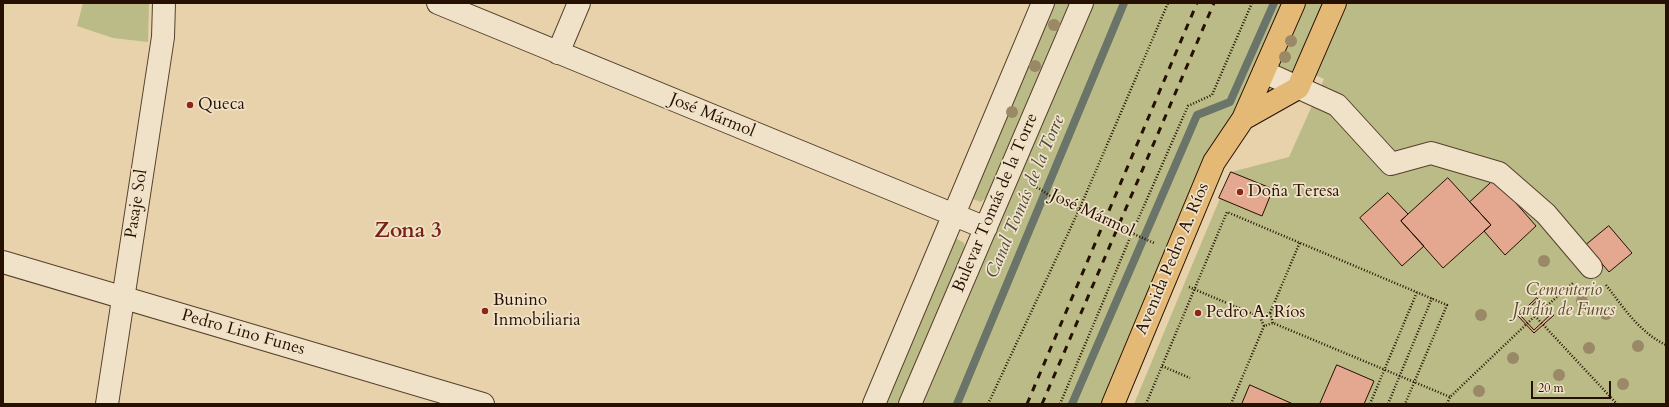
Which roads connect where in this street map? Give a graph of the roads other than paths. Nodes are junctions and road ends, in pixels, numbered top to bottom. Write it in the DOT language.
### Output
graph roads {
  1 [pos="164,3"];
  2 [pos="438,3"];
  3 [pos="579,3"];
  4 [pos="1043,3"];
  5 [pos="1082,3"];
  6 [pos="1294,3"];
  7 [pos="1335,3"];
  8 [pos="558,53"];
  9 [pos="1264,72"];
  10 [pos="1298,88"];
  11 [pos="1243,118"];
  12 [pos="953,215"];
  13 [pos="986,228"];
  14 [pos="3,262"];
  15 [pos="1591,267"];
  16 [pos="123,298"];
  17 [pos="453,400"];
  18 [pos="106,404"];
  19 [pos="483,404"];
  20 [pos="874,404"];
  21 [pos="910,404"];
  22 [pos="1113,404"];
  1 -- 16 [label="street, Pasaje Sol"];
  2 -- 8 [label="street, José Mármol"];
  3 -- 8 [label="street"];
  4 -- 12 [label="street, Bulevar Tomás de la Torre"];
  5 -- 13 [label="street, Bulevar Tomás de la Torre"];
  6 -- 9 [label="main road, Avenida Pedro A. Ríos"];
  7 -- 10 [label="main road"];
  8 -- 12 [label="street, José Mármol"];
  9 -- 10 [label="street"];
  9 -- 11 [label="main road, Avenida Pedro A. Ríos"];
  10 -- 11 [label="main road, Avenida Pedro A. Ríos"];
  10 -- 15 [label="street"];
  11 -- 22 [label="main road, Avenida Pedro A. Ríos"];
  12 -- 13 [label="street, José Mármol"];
  12 -- 20 [label="street, Bulevar Tomás de la Torre"];
  13 -- 21 [label="street, Bulevar Tomás de la Torre"];
  14 -- 16 [label="street, Pedro Lino Funes"];
  16 -- 17 [label="street, Pedro Lino Funes"];
  16 -- 18 [label="street, Pasaje Sol"];
  17 -- 19 [label="street, Pedro Lino Funes"];
}
